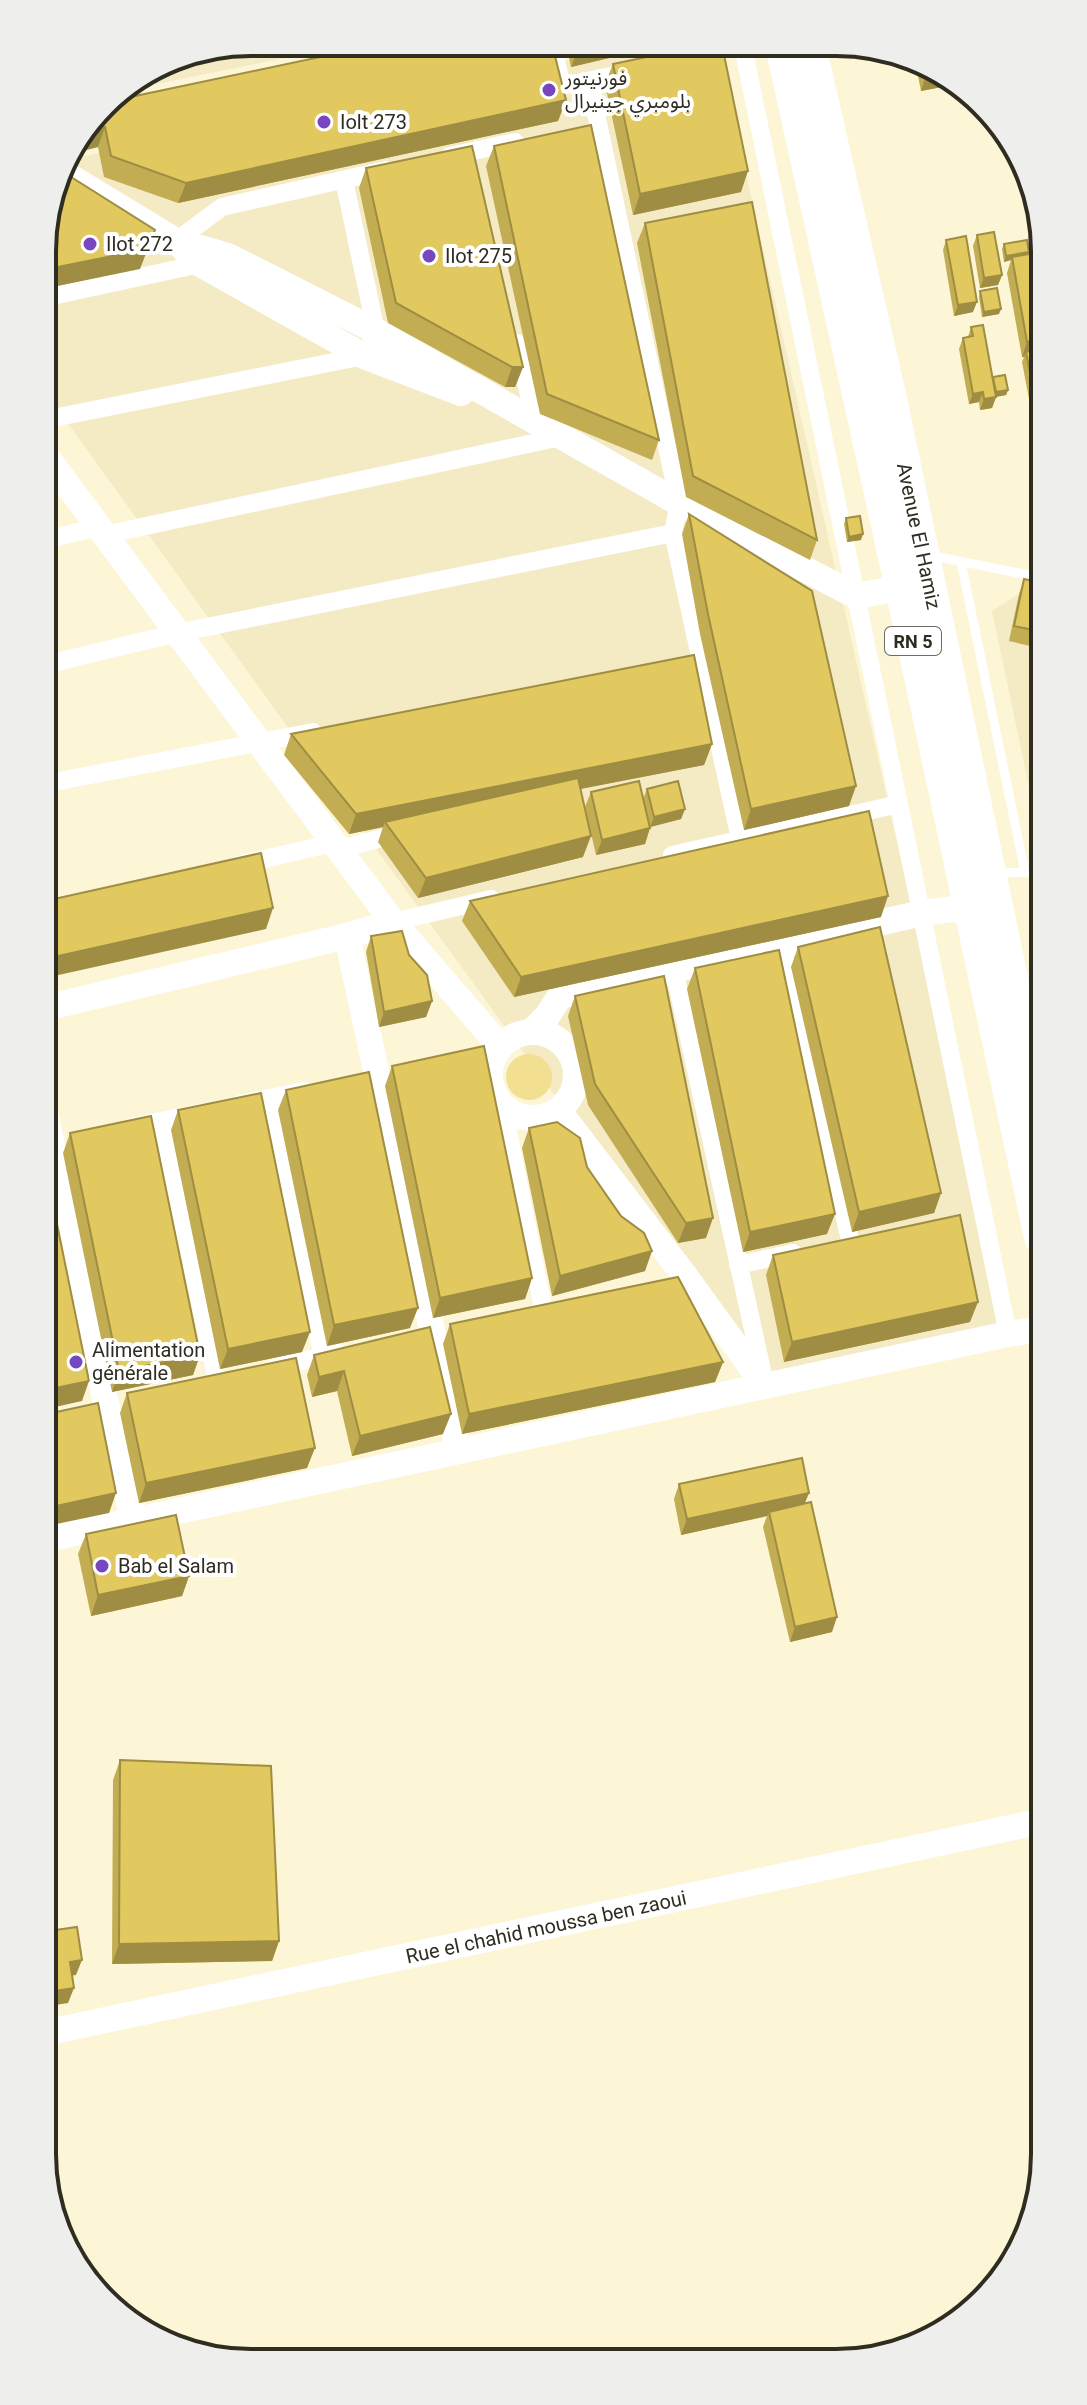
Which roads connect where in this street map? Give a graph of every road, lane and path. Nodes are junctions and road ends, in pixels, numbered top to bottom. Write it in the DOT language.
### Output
graph roads {
  1 [pos="555,56"];
  2 [pos="742,56"];
  3 [pos="784,56"];
  4 [pos="811,56"];
  5 [pos="651,67"];
  6 [pos="589,81"];
  7 [pos="528,139"];
  8 [pos="429,161"];
  9 [pos="401,167"];
  10 [pos="71,177"];
  11 [pos="344,180"];
  12 [pos="176,241"];
  13 [pos="200,264"];
  14 [pos="56,295"];
  15 [pos="376,331"];
  16 [pos="514,332"];
  17 [pos="364,356"];
  18 [pos="56,417"];
  19 [pos="535,422"];
  20 [pos="561,437"];
  21 [pos="56,469"];
  22 [pos="679,503"];
  23 [pos="102,531"];
  24 [pos="673,533"];
  25 [pos="56,538"];
  26 [pos="923,554"];
  27 [pos="961,562"];
  28 [pos="1031,575"];
  29 [pos="902,588"];
  30 [pos="856,596"];
  31 [pos="177,633"];
  32 [pos="56,662"];
  33 [pos="335,728"];
  34 [pos="259,742"];
  35 [pos="56,782"];
  36 [pos="899,804"];
  37 [pos="412,831"];
  38 [pos="740,839"];
  39 [pos="336,846"];
  40 [pos="650,861"];
  41 [pos="227,868"];
  42 [pos="1025,872"];
  43 [pos="1031,872"];
  44 [pos="989,873"];
  45 [pos="514,893"];
  46 [pos="970,907"];
  47 [pos="922,913"];
  48 [pos="393,922"];
  49 [pos="347,936"];
  50 [pos="782,945"];
  51 [pos="674,970"];
  52 [pos="1028,997"];
  53 [pos="56,1005"];
  54 [pos="1031,1026"];
  55 [pos="532,1031"];
  56 [pos="500,1046"];
  57 [pos="469,1054"];
  58 [pos="330,1086"];
  59 [pos="268,1099"];
  60 [pos="503,1106"];
  61 [pos="558,1110"];
  62 [pos="161,1121"];
  63 [pos="114,1130"];
  64 [pos="56,1147"];
  65 [pos="1031,1191"];
  66 [pos="850,1240"];
  67 [pos="808,1250"];
  68 [pos="738,1265"];
  69 [pos="543,1308"];
  70 [pos="1031,1331"];
  71 [pos="1008,1334"];
  72 [pos="354,1349"];
  73 [pos="323,1356"];
  74 [pos="262,1370"];
  75 [pos="217,1379"];
  76 [pos="765,1386"];
  77 [pos="458,1451"];
  78 [pos="133,1520"];
  79 [pos="56,1537"];
  80 [pos="1031,1824"];
  81 [pos="56,2031"];
  1 -- 6 [label="street"];
  2 -- 30 [label="street"];
  3 -- 29 [label="highway, RN 5"];
  4 -- 26 [label="highway, Avenue El Hamiz / RN 5"];
  5 -- 6 [label="street"];
  6 -- 22 [label="street"];
  7 -- 8 [label="street"];
  9 -- 11 [label="street"];
  10 -- 12 [label="street"];
  11 -- 12 [label="street"];
  11 -- 15 [label="street"];
  12 -- 13 [label="street"];
  12 -- 15 [label="street"];
  13 -- 14 [label="street"];
  13 -- 17 [label="street"];
  15 -- 17 [label="street"];
  15 -- 19 [label="street"];
  16 -- 19 [label="street"];
  17 -- 18 [label="street"];
  17 -- 19 [label="street"];
  19 -- 20 [label="street"];
  20 -- 22 [label="street"];
  20 -- 23 [label="street"];
  21 -- 23 [label="street"];
  22 -- 24 [label="street"];
  22 -- 30 [label="street"];
  23 -- 25 [label="street"];
  23 -- 31 [label="street"];
  24 -- 31 [label="street"];
  24 -- 38 [label="street"];
  26 -- 27 [label="lane"];
  26 -- 44 [label="highway, Avenue El Hamiz / RN 5"];
  27 -- 28 [label="lane"];
  27 -- 42 [label="lane"];
  29 -- 30 [label="street"];
  29 -- 46 [label="highway, RN 5"];
  30 -- 36 [label="street"];
  31 -- 32 [label="street"];
  31 -- 34 [label="street"];
  33 -- 34 [label="street"];
  34 -- 35 [label="street"];
  34 -- 39 [label="street"];
  36 -- 38 [label="street"];
  36 -- 47 [label="street"];
  37 -- 39 [label="street"];
  38 -- 40 [label="street"];
  39 -- 41 [label="street"];
  39 -- 48 [label="street"];
  42 -- 43 [label="lane"];
  42 -- 44 [label="lane"];
  44 -- 52 [label="highway, Avenue El Hamiz / RN 5"];
  45 -- 48 [label="street"];
  46 -- 47 [label="street"];
  46 -- 65 [label="highway, RN 5"];
  47 -- 50 [label="street"];
  47 -- 71 [label="street"];
  48 -- 49 [label="street"];
  48 -- 56 [label="street"];
  49 -- 53 [label="street"];
  49 -- 77 [label="street"];
  50 -- 51 [label="street"];
  50 -- 66 [label="street"];
  51 -- 55 [label="street"];
  51 -- 68 [label="street"];
  52 -- 54 [label="highway, Avenue El Hamiz / RN 5"];
  55 -- 56 [label="street"];
  55 -- 61 [label="street"];
  56 -- 57 [label="street"];
  56 -- 60 [label="street"];
  58 -- 59 [label="street"];
  59 -- 62 [label="street"];
  59 -- 73 [label="street"];
  60 -- 61 [label="street"];
  60 -- 69 [label="street"];
  61 -- 76 [label="street"];
  62 -- 63 [label="street"];
  62 -- 75 [label="street"];
  64 -- 78 [label="street"];
  67 -- 68 [label="street"];
  68 -- 76 [label="street"];
  70 -- 71 [label="street"];
  71 -- 76 [label="street"];
  72 -- 73 [label="street"];
  73 -- 74 [label="street"];
  76 -- 77 [label="street"];
  77 -- 78 [label="street"];
  78 -- 79 [label="street"];
  80 -- 81 [label="street, Rue el chahid moussa ben zaoui"];
}
